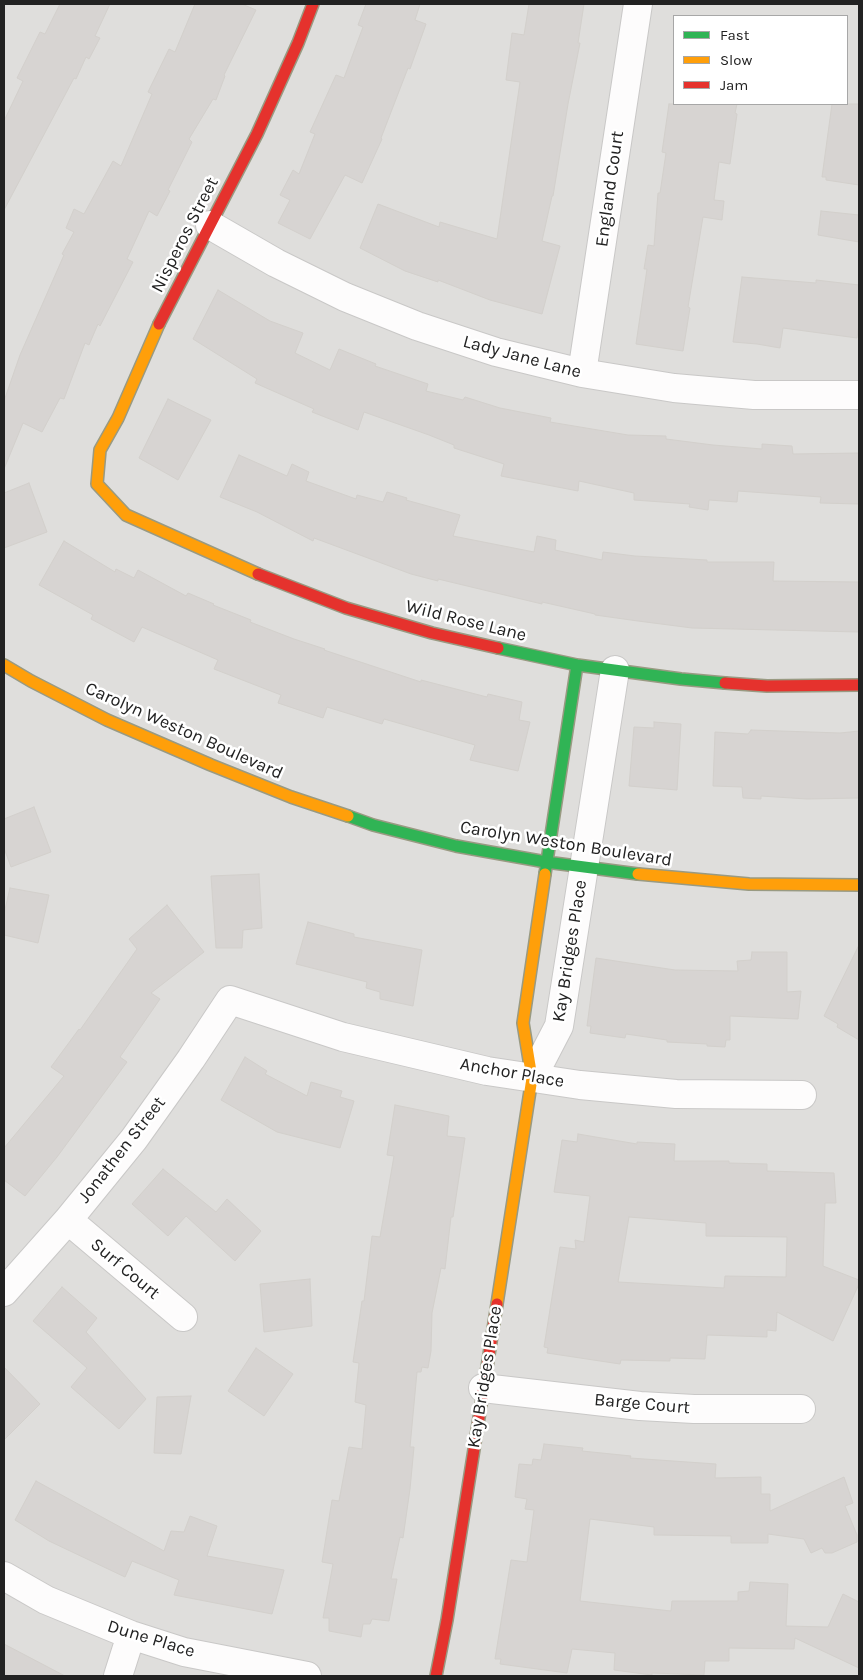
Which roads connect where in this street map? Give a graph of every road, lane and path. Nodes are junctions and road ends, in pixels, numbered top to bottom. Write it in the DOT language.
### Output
graph roads {
  1 [pos="313,4"];
  2 [pos="638,4"];
  3 [pos="210,225"];
  4 [pos="582,374"];
  5 [pos="859,395"];
  6 [pos="97,484"];
  7 [pos="4,665"];
  8 [pos="577,665"];
  9 [pos="615,670"];
  10 [pos="859,685"];
  11 [pos="546,862"];
  12 [pos="583,867"];
  13 [pos="859,885"];
  14 [pos="230,1000"];
  15 [pos="532,1078"];
  16 [pos="802,1095"];
  17 [pos="68,1220"];
  18 [pos="4,1292"];
  19 [pos="183,1318"];
  20 [pos="483,1388"];
  21 [pos="801,1409"];
  22 [pos="4,1576"];
  23 [pos="131,1636"];
  24 [pos="118,1676"];
  25 [pos="307,1676"];
  26 [pos="436,1676"];
  1 -- 3 [label="street, Nisperos Street"];
  2 -- 4 [label="street, England Court"];
  3 -- 4 [label="street, Lady Jane Lane"];
  3 -- 6 [label="street, Nisperos Street"];
  4 -- 5 [label="street, Lady Jane Lane"];
  6 -- 8 [label="street, Wild Rose Lane"];
  7 -- 11 [label="street, Carolyn Weston Boulevard"];
  8 -- 9 [label="street, Wild Rose Lane"];
  8 -- 11 [label="street, Kay Bridges Place"];
  9 -- 10 [label="street, Wild Rose Lane"];
  9 -- 12 [label="street, Kay Bridges Place"];
  11 -- 12 [label="street, Carolyn Weston Boulevard"];
  11 -- 15 [label="street, Kay Bridges Place"];
  12 -- 13 [label="street, Carolyn Weston Boulevard"];
  12 -- 15 [label="street, Kay Bridges Place"];
  14 -- 15 [label="street, Anchor Place"];
  14 -- 17 [label="street, Jonathen Street"];
  15 -- 16 [label="street, Anchor Place"];
  15 -- 20 [label="street, Kay Bridges Place"];
  17 -- 18 [label="street, Jonathen Street"];
  17 -- 19 [label="street, Surf Court"];
  20 -- 21 [label="street, Barge Court"];
  20 -- 26 [label="street, Kay Bridges Place"];
  22 -- 23 [label="street, Dune Place"];
  23 -- 24 [label="street"];
  23 -- 25 [label="street, Dune Place"];
}
